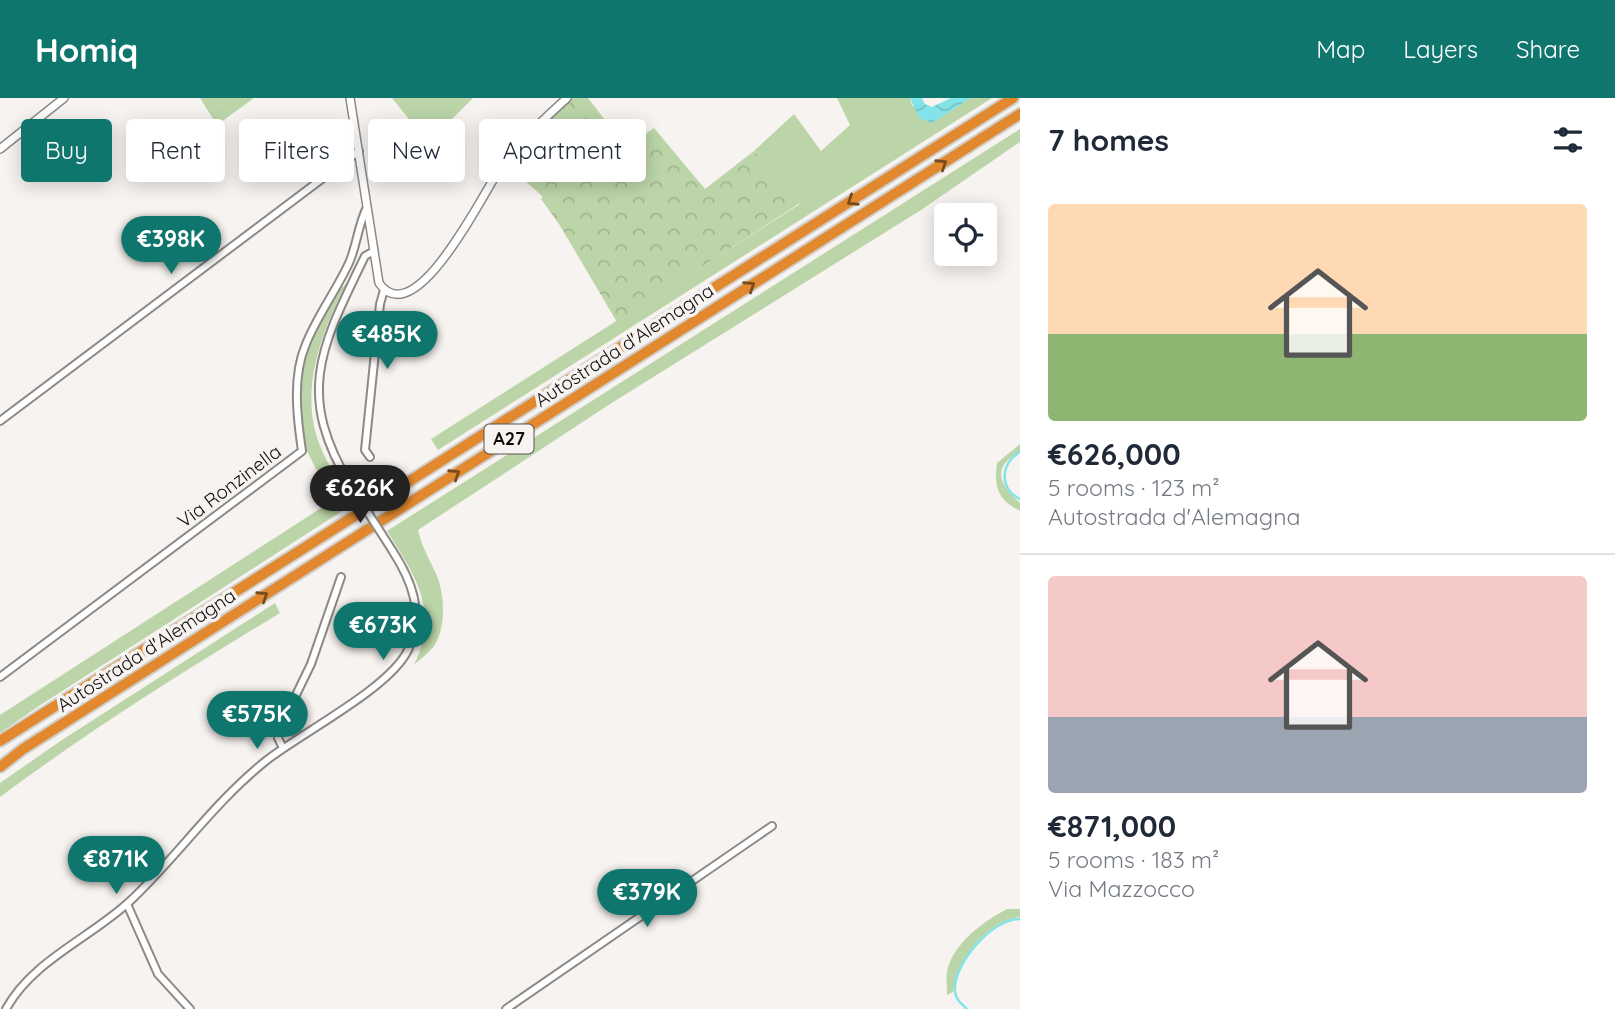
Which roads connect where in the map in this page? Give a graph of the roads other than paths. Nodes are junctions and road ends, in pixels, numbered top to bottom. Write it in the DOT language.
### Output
graph roads {
  1 [pos="64,98"];
  2 [pos="350,98"];
  3 [pos="567,98"];
  4 [pos="1013,98"];
  5 [pos="1020,114"];
  6 [pos="0,149"];
  7 [pos="359,151"];
  8 [pos="368,205"];
  9 [pos="374,251"];
  10 [pos="382,287"];
  11 [pos="0,421"];
  12 [pos="370,457"];
  13 [pos="341,577"];
  14 [pos="0,677"];
  15 [pos="0,741"];
  16 [pos="283,748"];
  17 [pos="0,767"];
  18 [pos="772,826"];
  19 [pos="127,904"];
  20 [pos="6,1009"];
  21 [pos="190,1009"];
  22 [pos="506,1009"];
  1 -- 6 [label="street"];
  2 -- 7 [label="street, Via Ronzinella"];
  3 -- 10 [label="street"];
  4 -- 15 [label="highway, Autostrada d'Alemagna / A27, one-way"];
  17 -- 5 [label="highway, Autostrada d'Alemagna / A27, one-way"];
  7 -- 8 [label="street, Via Ronzinella"];
  7 -- 11 [label="street"];
  8 -- 9 [label="street, Via Ronzinella"];
  8 -- 14 [label="street, Via Ronzinella"];
  9 -- 10 [label="street, Via Ronzinella"];
  9 -- 16 [label="street, bridge"];
  10 -- 12 [label="street, Via Ronzinella"];
  13 -- 16 [label="street"];
  16 -- 19 [label="street"];
  18 -- 22 [label="street"];
  19 -- 20 [label="street"];
  19 -- 21 [label="street"];
}
